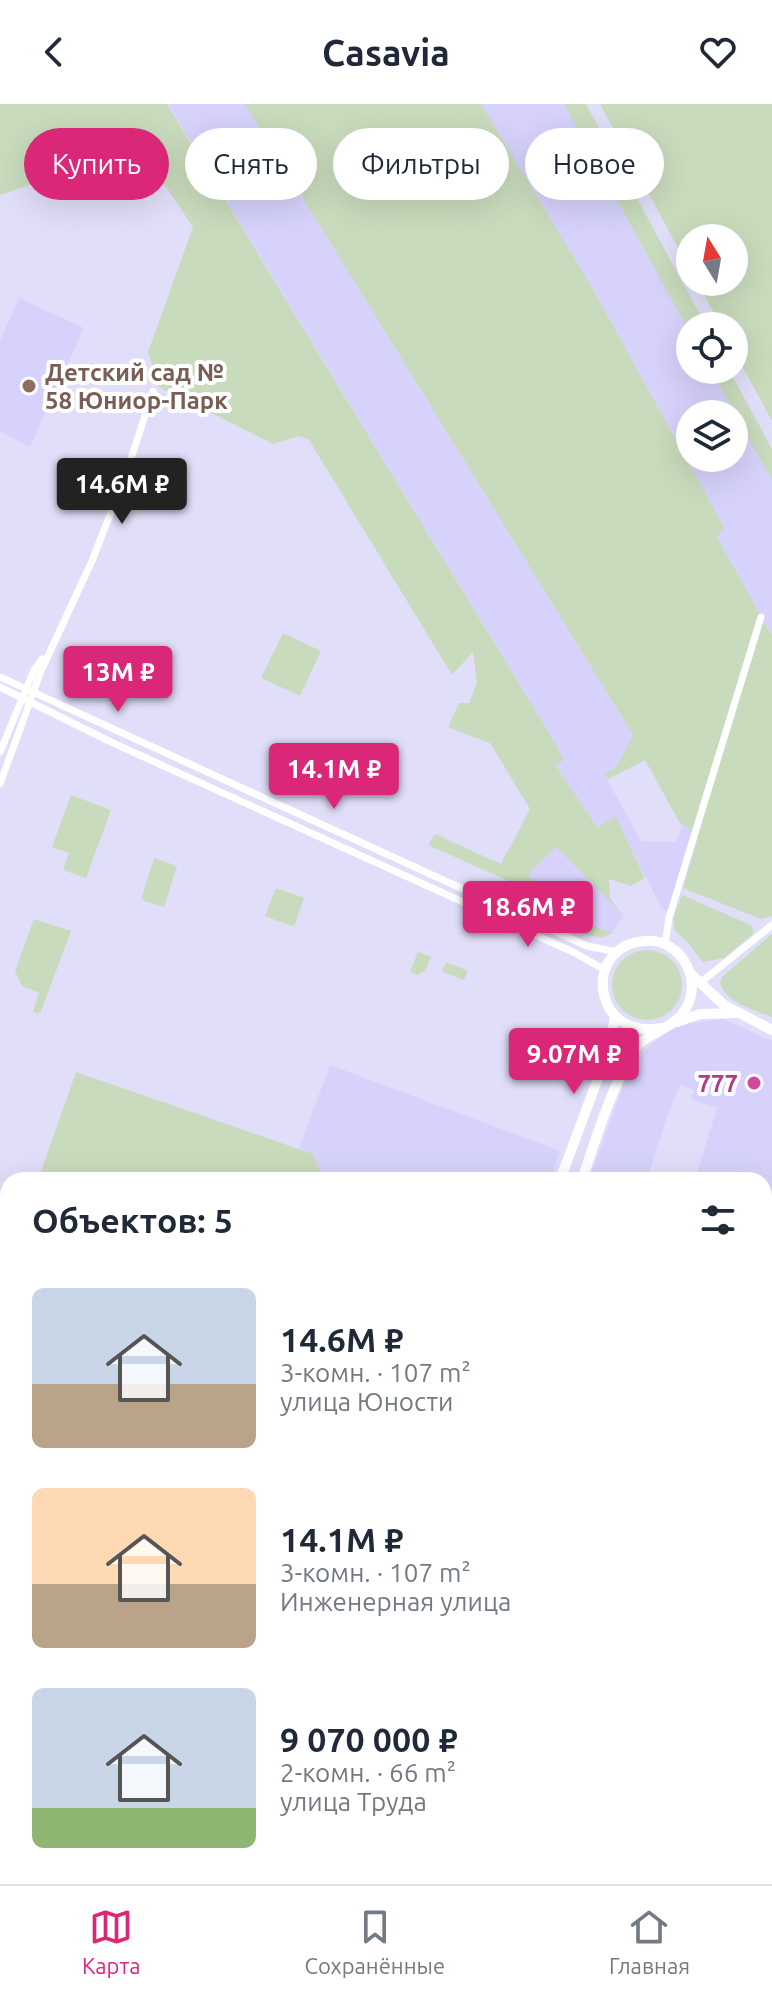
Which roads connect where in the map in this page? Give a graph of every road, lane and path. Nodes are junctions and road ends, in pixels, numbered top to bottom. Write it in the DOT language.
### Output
graph roads {
  1 [pos="153,391"];
  2 [pos="761,617"];
  3 [pos="0,677"];
  4 [pos="0,687"];
  5 [pos="30,690"];
  6 [pos="22,698"];
  7 [pos="30,703"];
  8 [pos="0,752"];
  9 [pos="0,784"];
  10 [pos="772,925"];
  11 [pos="665,944"];
  12 [pos="617,952"];
  13 [pos="605,970"];
  14 [pos="691,974"];
  15 [pos="700,983"];
  16 [pos="737,1013"];
  17 [pos="615,1017"];
  18 [pos="666,1026"];
  19 [pos="772,1030"];
  20 [pos="563,1172"];
  21 [pos="585,1172"];
  1 -- 5 [label="street"];
  2 -- 11 [label="street"];
  3 -- 5 [label="street"];
  4 -- 6 [label="street"];
  5 -- 6 [label="street"];
  5 -- 7 [label="street"];
  5 -- 12 [label="street"];
  6 -- 7 [label="street"];
  6 -- 8 [label="street"];
  7 -- 9 [label="street"];
  7 -- 13 [label="street"];
  10 -- 15 [label="street"];
  11 -- 12 [label="main road"];
  11 -- 14 [label="main road"];
  12 -- 13 [label="main road"];
  13 -- 17 [label="main road"];
  14 -- 15 [label="main road"];
  14 -- 18 [label="main road"];
  15 -- 16 [label="main road"];
  16 -- 18 [label="main road"];
  16 -- 19 [label="main road"];
  17 -- 18 [label="main road"];
  17 -- 20 [label="main road"];
  18 -- 21 [label="main road"];
}
